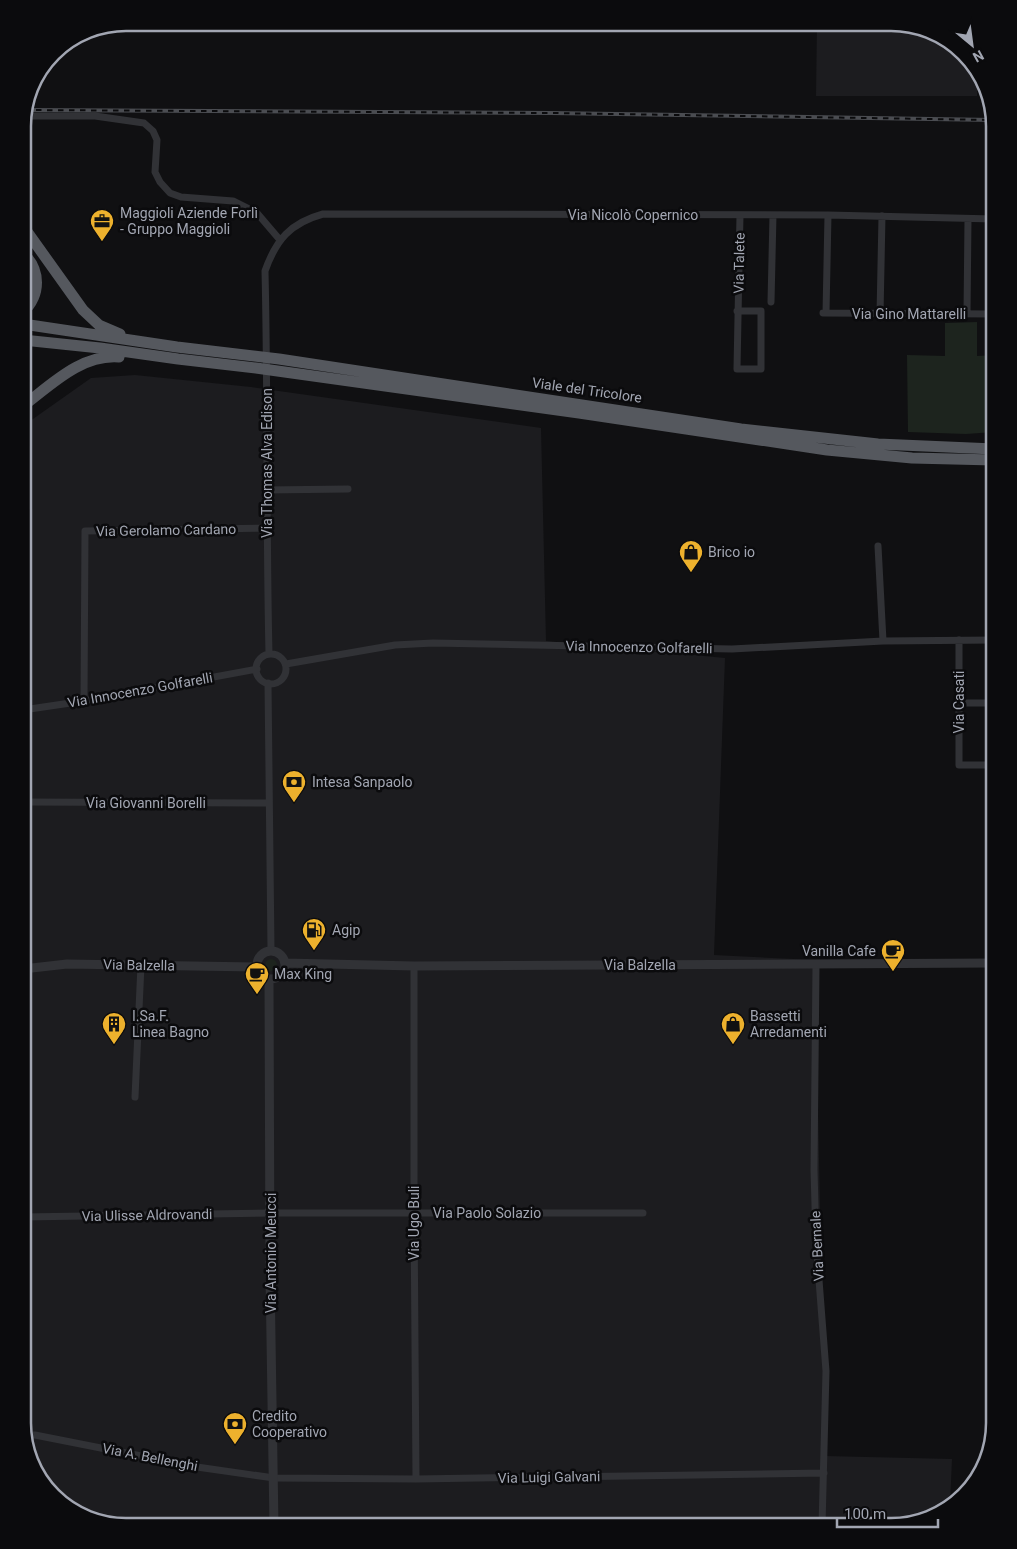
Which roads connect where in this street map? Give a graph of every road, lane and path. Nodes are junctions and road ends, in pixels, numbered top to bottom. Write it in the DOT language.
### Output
graph roads {
  1 [pos="32,116"];
  2 [pos="740,215"];
  3 [pos="773,215"];
  4 [pos="828,215"];
  5 [pos="882,216"];
  6 [pos="968,219"];
  7 [pos="986,220"];
  8 [pos="31,237"];
  9 [pos="280,240"];
  10 [pos="31,264"];
  11 [pos="265,271"];
  12 [pos="31,302"];
  13 [pos="771,302"];
  14 [pos="737,311"];
  15 [pos="880,314"];
  16 [pos="967,314"];
  17 [pos="986,314"];
  18 [pos="31,325"];
  19 [pos="31,341"];
  20 [pos="178,347"];
  21 [pos="178,359"];
  22 [pos="31,400"];
  23 [pos="560,406"];
  24 [pos="579,408"];
  25 [pos="986,449"];
  26 [pos="986,460"];
  27 [pos="348,489"];
  28 [pos="266,490"];
  29 [pos="266,528"];
  30 [pos="878,546"];
  31 [pos="959,640"];
  32 [pos="986,640"];
  33 [pos="883,641"];
  34 [pos="269,654"];
  35 [pos="286,664"];
  36 [pos="256,669"];
  37 [pos="268,683"];
  38 [pos="84,701"];
  39 [pos="959,703"];
  40 [pos="986,703"];
  41 [pos="31,709"];
  42 [pos="986,765"];
  43 [pos="31,802"];
  44 [pos="269,803"];
  45 [pos="271,950"];
  46 [pos="285,963"];
  47 [pos="986,963"];
  48 [pos="141,965"];
  49 [pos="816,965"];
  50 [pos="414,966"];
  51 [pos="256,967"];
  52 [pos="31,968"];
  53 [pos="269,979"];
  54 [pos="135,1097"];
  55 [pos="414,1212"];
  56 [pos="271,1213"];
  57 [pos="643,1213"];
  58 [pos="31,1217"];
  59 [pos="32,1435"];
  60 [pos="824,1473"];
  61 [pos="274,1478"];
  62 [pos="416,1479"];
  63 [pos="274,1518"];
  64 [pos="822,1518"];
  1 -- 9 [label="street"];
  2 -- 3 [label="street, Via Nicolò Copernico"];
  2 -- 9 [label="street, Via Nicolò Copernico"];
  2 -- 14 [label="street, Via Talete"];
  3 -- 4 [label="street, Via Nicolò Copernico"];
  3 -- 13 [label="street"];
  4 -- 5 [label="street, Via Nicolò Copernico"];
  4 -- 15 [label="street, Via Gino Mattarelli"];
  5 -- 6 [label="street, Via Nicolò Copernico"];
  5 -- 15 [label="street"];
  6 -- 7 [label="street, Via Nicolò Copernico"];
  6 -- 16 [label="street"];
  8 -- 20 [label="highway"];
  9 -- 11 [label="street, Via Nicolò Copernico"];
  10 -- 12 [label="highway"];
  11 -- 28 [label="street, Via Thomas Alva Edison"];
  14 -- 14 [label="street, Via Talete"];
  15 -- 16 [label="street, Via Gino Mattarelli"];
  16 -- 17 [label="street, Via Gino Mattarelli"];
  18 -- 20 [label="highway"];
  19 -- 21 [label="highway"];
  20 -- 23 [label="highway, Viale del Tricolore"];
  21 -- 22 [label="highway"];
  21 -- 23 [label="highway, Viale del Tricolore"];
  23 -- 24 [label="highway, Viale del Tricolore"];
  24 -- 25 [label="highway, Viale del Tricolore"];
  24 -- 26 [label="highway, Viale del Tricolore"];
  27 -- 28 [label="street"];
  28 -- 29 [label="street, Via Thomas Alva Edison"];
  29 -- 34 [label="street, Via Thomas Alva Edison"];
  29 -- 38 [label="street, Via Gerolamo Cardano"];
  30 -- 33 [label="street"];
  31 -- 32 [label="street, Via Innocenzo Golfarelli"];
  31 -- 33 [label="street, Via Innocenzo Golfarelli"];
  31 -- 39 [label="street, Via Casati"];
  33 -- 35 [label="street, Via Innocenzo Golfarelli"];
  34 -- 35 [label="street"];
  34 -- 36 [label="street"];
  35 -- 37 [label="street"];
  36 -- 37 [label="street"];
  36 -- 38 [label="street, Via Innocenzo Golfarelli"];
  37 -- 44 [label="street"];
  38 -- 41 [label="street, Via Innocenzo Golfarelli"];
  39 -- 40 [label="street"];
  39 -- 42 [label="street, Via Casati"];
  43 -- 44 [label="street, Via Giovanni Borelli"];
  44 -- 45 [label="street"];
  45 -- 46 [label="street"];
  45 -- 51 [label="street"];
  46 -- 50 [label="street, Via Balzella"];
  46 -- 53 [label="street"];
  47 -- 49 [label="street, Via Balzella"];
  48 -- 51 [label="street, Via Balzella"];
  48 -- 52 [label="street, Via Balzella"];
  48 -- 54 [label="street"];
  49 -- 50 [label="street, Via Balzella"];
  49 -- 60 [label="street, Via Bernale"];
  50 -- 55 [label="street, Via Ugo Buli"];
  51 -- 53 [label="street"];
  53 -- 56 [label="street, Via Antonio Meucci"];
  55 -- 56 [label="street, Via Paolo Solazio"];
  55 -- 57 [label="street, Via Paolo Solazio"];
  55 -- 62 [label="street, Via Ugo Buli"];
  56 -- 58 [label="street, Via Ulisse Aldrovandi"];
  56 -- 61 [label="street, Via Antonio Meucci"];
  59 -- 61 [label="street, Via A. Bellenghi"];
  60 -- 62 [label="street, Via Luigi Galvani"];
  60 -- 64 [label="street, Via Bernale"];
  61 -- 62 [label="street, Via Luigi Galvani"];
  61 -- 63 [label="street, Via Antonio Meucci"];
}
